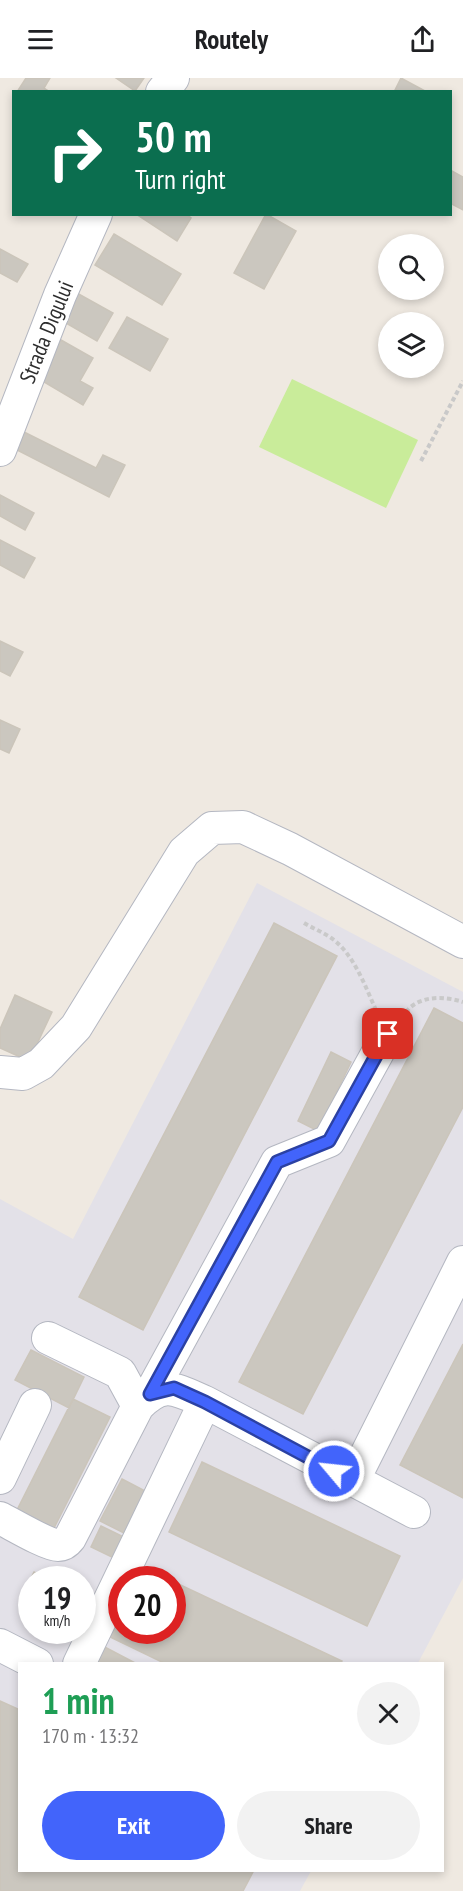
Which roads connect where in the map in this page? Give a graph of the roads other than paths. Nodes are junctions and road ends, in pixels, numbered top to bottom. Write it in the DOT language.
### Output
graph roads {
  1 [pos="173,78"];
  2 [pos="164,90"];
  3 [pos="95,216"];
  4 [pos="0,450"];
  5 [pos="463,942"];
  6 [pos="388,1034"];
  7 [pos="0,1071"];
  8 [pos="463,1262"];
  9 [pos="48,1338"];
  10 [pos="144,1400"];
  11 [pos="205,1402"];
  12 [pos="35,1405"];
  13 [pos="0,1478"];
  14 [pos="353,1481"];
  15 [pos="414,1512"];
  16 [pos="0,1518"];
  17 [pos="0,1645"];
  18 [pos="34,1662"];
  19 [pos="80,1662"];
  1 -- 2 [label="street"];
  3 -- 4 [label="street, Strada Digului"];
  5 -- 7 [label="street"];
  6 -- 10 [label="street"];
  8 -- 14 [label="street"];
  9 -- 10 [label="street"];
  10 -- 11 [label="street"];
  10 -- 16 [label="street"];
  11 -- 14 [label="street"];
  11 -- 19 [label="street"];
  12 -- 13 [label="street"];
  14 -- 15 [label="street"];
  17 -- 18 [label="street"];
}
